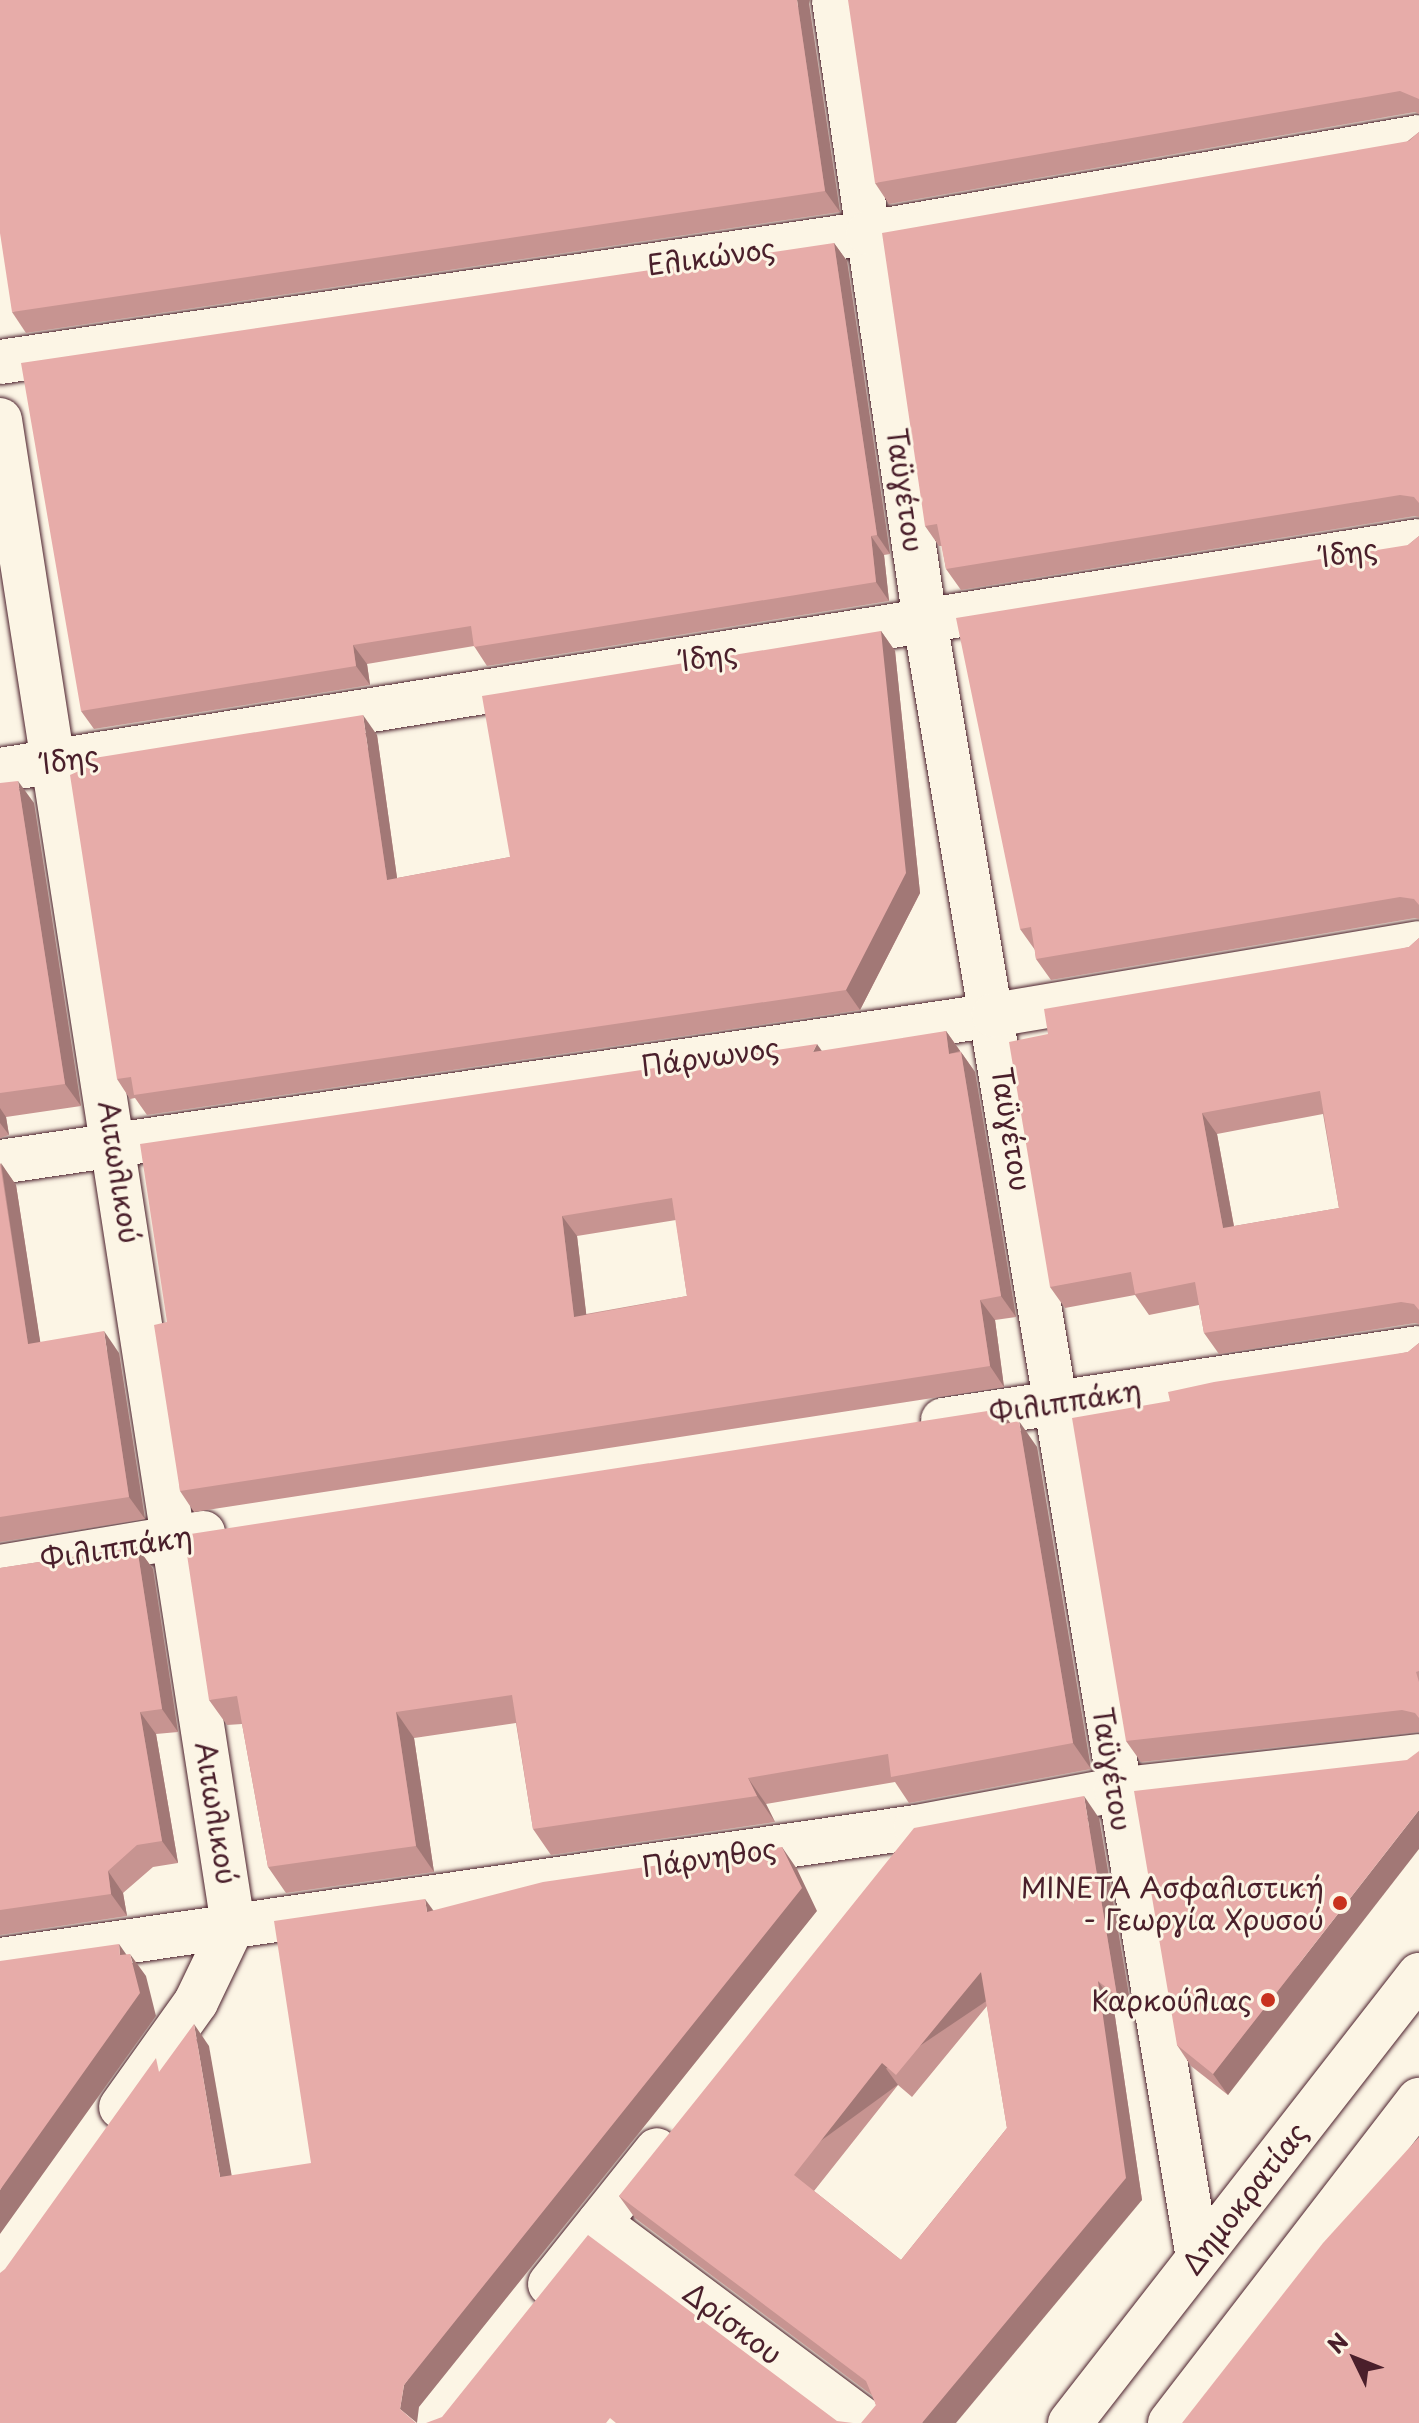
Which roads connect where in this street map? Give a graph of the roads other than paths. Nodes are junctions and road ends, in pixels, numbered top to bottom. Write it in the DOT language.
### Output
graph roads {
  1 [pos="834,0"];
  2 [pos="1419,137"];
  3 [pos="868,233"];
  4 [pos="0,362"];
  5 [pos="0,420"];
  6 [pos="1419,541"];
  7 [pos="925,621"];
  8 [pos="54,762"];
  9 [pos="0,770"];
  10 [pos="1419,943"];
  11 [pos="994,1015"];
  12 [pos="116,1142"];
  13 [pos="0,1162"];
  14 [pos="1419,1348"];
  15 [pos="1055,1403"];
  16 [pos="898,1427"];
  17 [pos="238,1528"];
  18 [pos="175,1537"];
  19 [pos="0,1567"];
  20 [pos="1419,1756"];
  21 [pos="1116,1790"];
  22 [pos="916,1827"];
  23 [pos="877,1876"];
  24 [pos="233,1925"];
  25 [pos="0,1960"];
  26 [pos="1419,1975"];
  27 [pos="1419,2100"];
  28 [pos="688,2112"];
  29 [pos="98,2140"];
  30 [pos="599,2223"];
  31 [pos="1198,2257"];
  32 [pos="519,2323"];
  33 [pos="867,2423"];
  34 [pos="1070,2423"];
  35 [pos="1170,2423"];
  1 -- 3 [label="street, Ταϋγέτου"];
  2 -- 3 [label="street, Ελικώνος"];
  3 -- 4 [label="street, Ελικώνος"];
  3 -- 7 [label="street, Ταϋγέτου"];
  5 -- 8 [label="street, Αιτωλικού"];
  6 -- 7 [label="street, Ίδης"];
  7 -- 8 [label="street, Ίδης"];
  7 -- 11 [label="street, Ταϋγέτου"];
  8 -- 9 [label="street, Ίδης"];
  8 -- 12 [label="street, Αιτωλικού"];
  10 -- 11 [label="street, Πάρνωνος"];
  11 -- 12 [label="street, Πάρνωνος"];
  11 -- 15 [label="street, Ταϋγέτου"];
  12 -- 13 [label="street, Πάρνωνος"];
  12 -- 18 [label="street, Αιτωλικού"];
  14 -- 15 [label="street, Φιλιππάκη"];
  15 -- 16 [label="street, Φιλιππάκη"];
  15 -- 21 [label="street, Ταϋγέτου"];
  17 -- 18 [label="street, Φιλιππάκη"];
  18 -- 19 [label="street, Φιλιππάκη"];
  18 -- 24 [label="street, Αιτωλικού"];
  20 -- 21 [label="street, Πάρνηθος"];
  21 -- 22 [label="street, Πάρνηθος"];
  21 -- 31 [label="street, Ταϋγέτου"];
  22 -- 23 [label="street"];
  22 -- 24 [label="street, Πάρνηθος"];
  24 -- 25 [label="street, Πάρνηθος"];
  24 -- 29 [label="street"];
  26 -- 31 [label="street, Δημοκρατίας"];
  27 -- 35 [label="street"];
  28 -- 30 [label="street"];
  30 -- 32 [label="street"];
  30 -- 33 [label="street, Δρίσκου"];
  31 -- 34 [label="street, Δημοκρατίας"];
}
